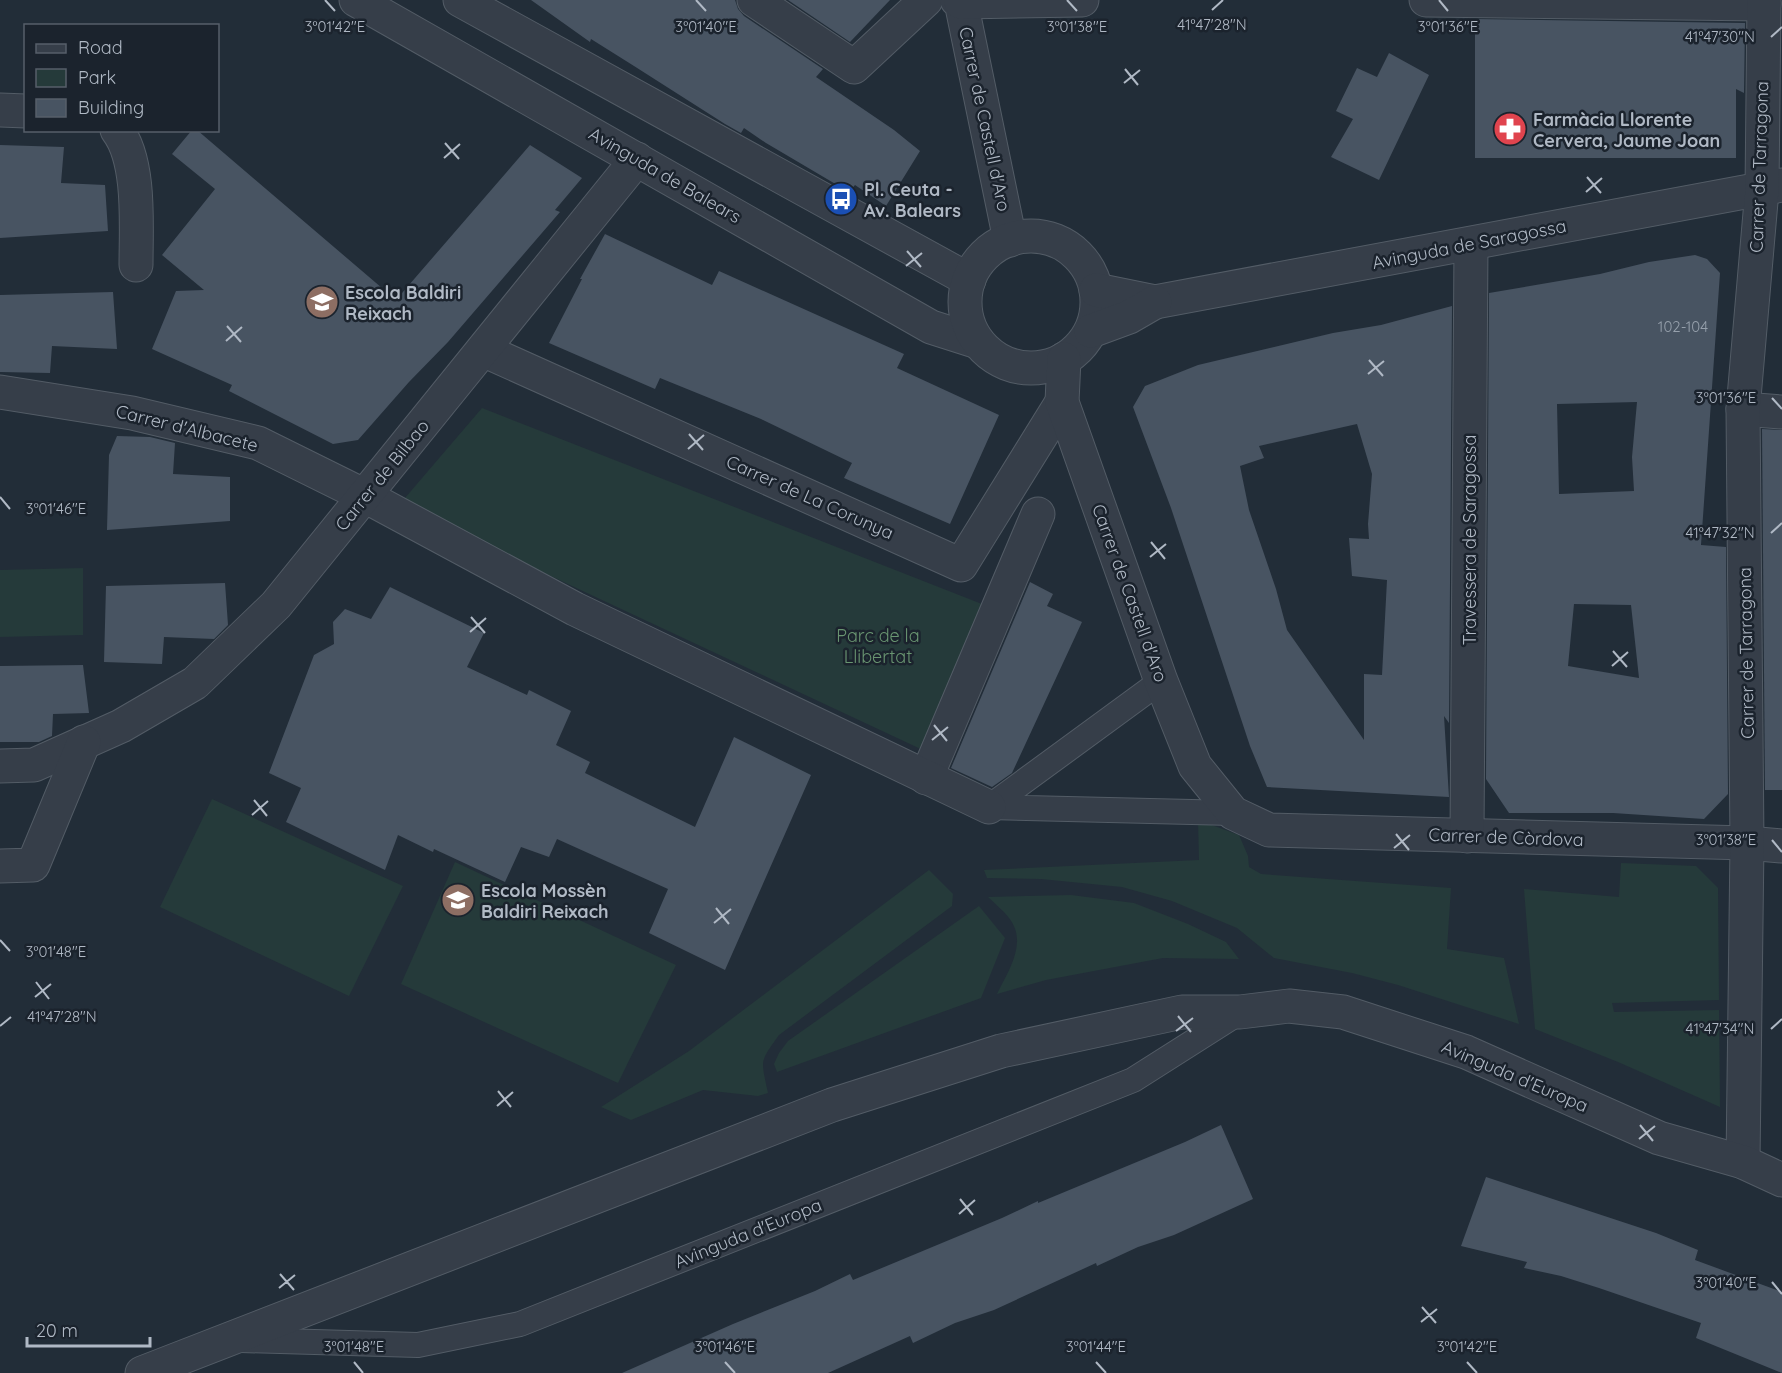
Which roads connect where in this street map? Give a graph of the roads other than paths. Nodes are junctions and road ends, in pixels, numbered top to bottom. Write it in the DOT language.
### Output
graph roads {
  1 [pos="356,0"];
  2 [pos="460,0"];
  3 [pos="754,0"];
  4 [pos="926,0"];
  5 [pos="1082,0"];
  6 [pos="1426,0"];
  7 [pos="1492,0"];
  8 [pos="960,1"];
  9 [pos="1764,2"];
  10 [pos="0,110"];
  11 [pos="24,111"];
  12 [pos="118,132"];
  13 [pos="637,159"];
  14 [pos="1772,188"];
  15 [pos="1010,240"];
  16 [pos="1471,244"];
  17 [pos="136,264"];
  18 [pos="969,280"];
  19 [pos="1096,290"];
  20 [pos="1155,303"];
  21 [pos="1090,331"];
  22 [pos="978,342"];
  23 [pos="483,350"];
  24 [pos="1064,359"];
  25 [pos="0,392"];
  26 [pos="1062,402"];
  27 [pos="1743,409"];
  28 [pos="1782,412"];
  29 [pos="365,496"];
  30 [pos="1038,514"];
  31 [pos="1161,681"];
  32 [pos="84,742"];
  33 [pos="0,766"];
  34 [pos="926,778"];
  35 [pos="989,807"];
  36 [pos="1233,813"];
  37 [pos="1467,836"];
  38 [pos="1748,843"];
  39 [pos="1782,846"];
  40 [pos="0,866"];
  41 [pos="1240,1012"];
  42 [pos="1743,1162"];
  43 [pos="1782,1180"];
  44 [pos="226,1339"];
  45 [pos="142,1373"];
  1 -- 13 [label="street, Avinguda de Balears"];
  2 -- 18 [label="street"];
  3 -- 4 [label="street"];
  5 -- 8 [label="street"];
  6 -- 7 [label="street"];
  7 -- 9 [label="street"];
  8 -- 15 [label="street, Carrer de Castell d'Aro"];
  9 -- 14 [label="street, Carrer de Tarragona"];
  10 -- 11 [label="street"];
  12 -- 17 [label="street"];
  13 -- 22 [label="street, Avinguda de Balears"];
  13 -- 23 [label="street, Carrer de Bilbao"];
  14 -- 16 [label="street, Avinguda de Saragossa"];
  14 -- 27 [label="street, Carrer de Tarragona"];
  15 -- 18 [label="street"];
  15 -- 19 [label="street"];
  16 -- 20 [label="street, Avinguda de Saragossa"];
  16 -- 37 [label="street, Travessera de Saragossa"];
  18 -- 22 [label="street"];
  19 -- 20 [label="street, Avinguda de Saragossa"];
  19 -- 21 [label="street"];
  20 -- 21 [label="street, Avinguda de Saragossa"];
  21 -- 24 [label="street"];
  22 -- 24 [label="street"];
  23 -- 26 [label="street, Carrer de La Corunya"];
  23 -- 29 [label="street, Carrer de Bilbao"];
  24 -- 26 [label="street, Carrer de Castell d'Aro"];
  25 -- 29 [label="street, Carrer d'Albacete"];
  26 -- 31 [label="street, Carrer de Castell d'Aro"];
  27 -- 28 [label="street"];
  27 -- 38 [label="street, Carrer de Tarragona"];
  29 -- 32 [label="street, Carrer de Bilbao"];
  29 -- 34 [label="street"];
  30 -- 34 [label="street"];
  31 -- 35 [label="lane"];
  31 -- 36 [label="street, Carrer de Castell d'Aro"];
  32 -- 33 [label="street, Carrer de Bilbao"];
  32 -- 40 [label="street"];
  34 -- 35 [label="street"];
  35 -- 36 [label="lane"];
  36 -- 37 [label="street, Carrer de Còrdova"];
  37 -- 38 [label="street, Carrer de Còrdova"];
  38 -- 39 [label="street, Carrer de Còrdova"];
  38 -- 42 [label="street, Carrer de Tarragona"];
  41 -- 42 [label="street, Avinguda d'Europa"];
  41 -- 44 [label="street, Avinguda d'Europa"];
  41 -- 44 [label="lane, Avinguda d'Europa"];
  42 -- 43 [label="street, Avinguda d'Europa"];
  44 -- 45 [label="street, Avinguda d'Europa"];
}
